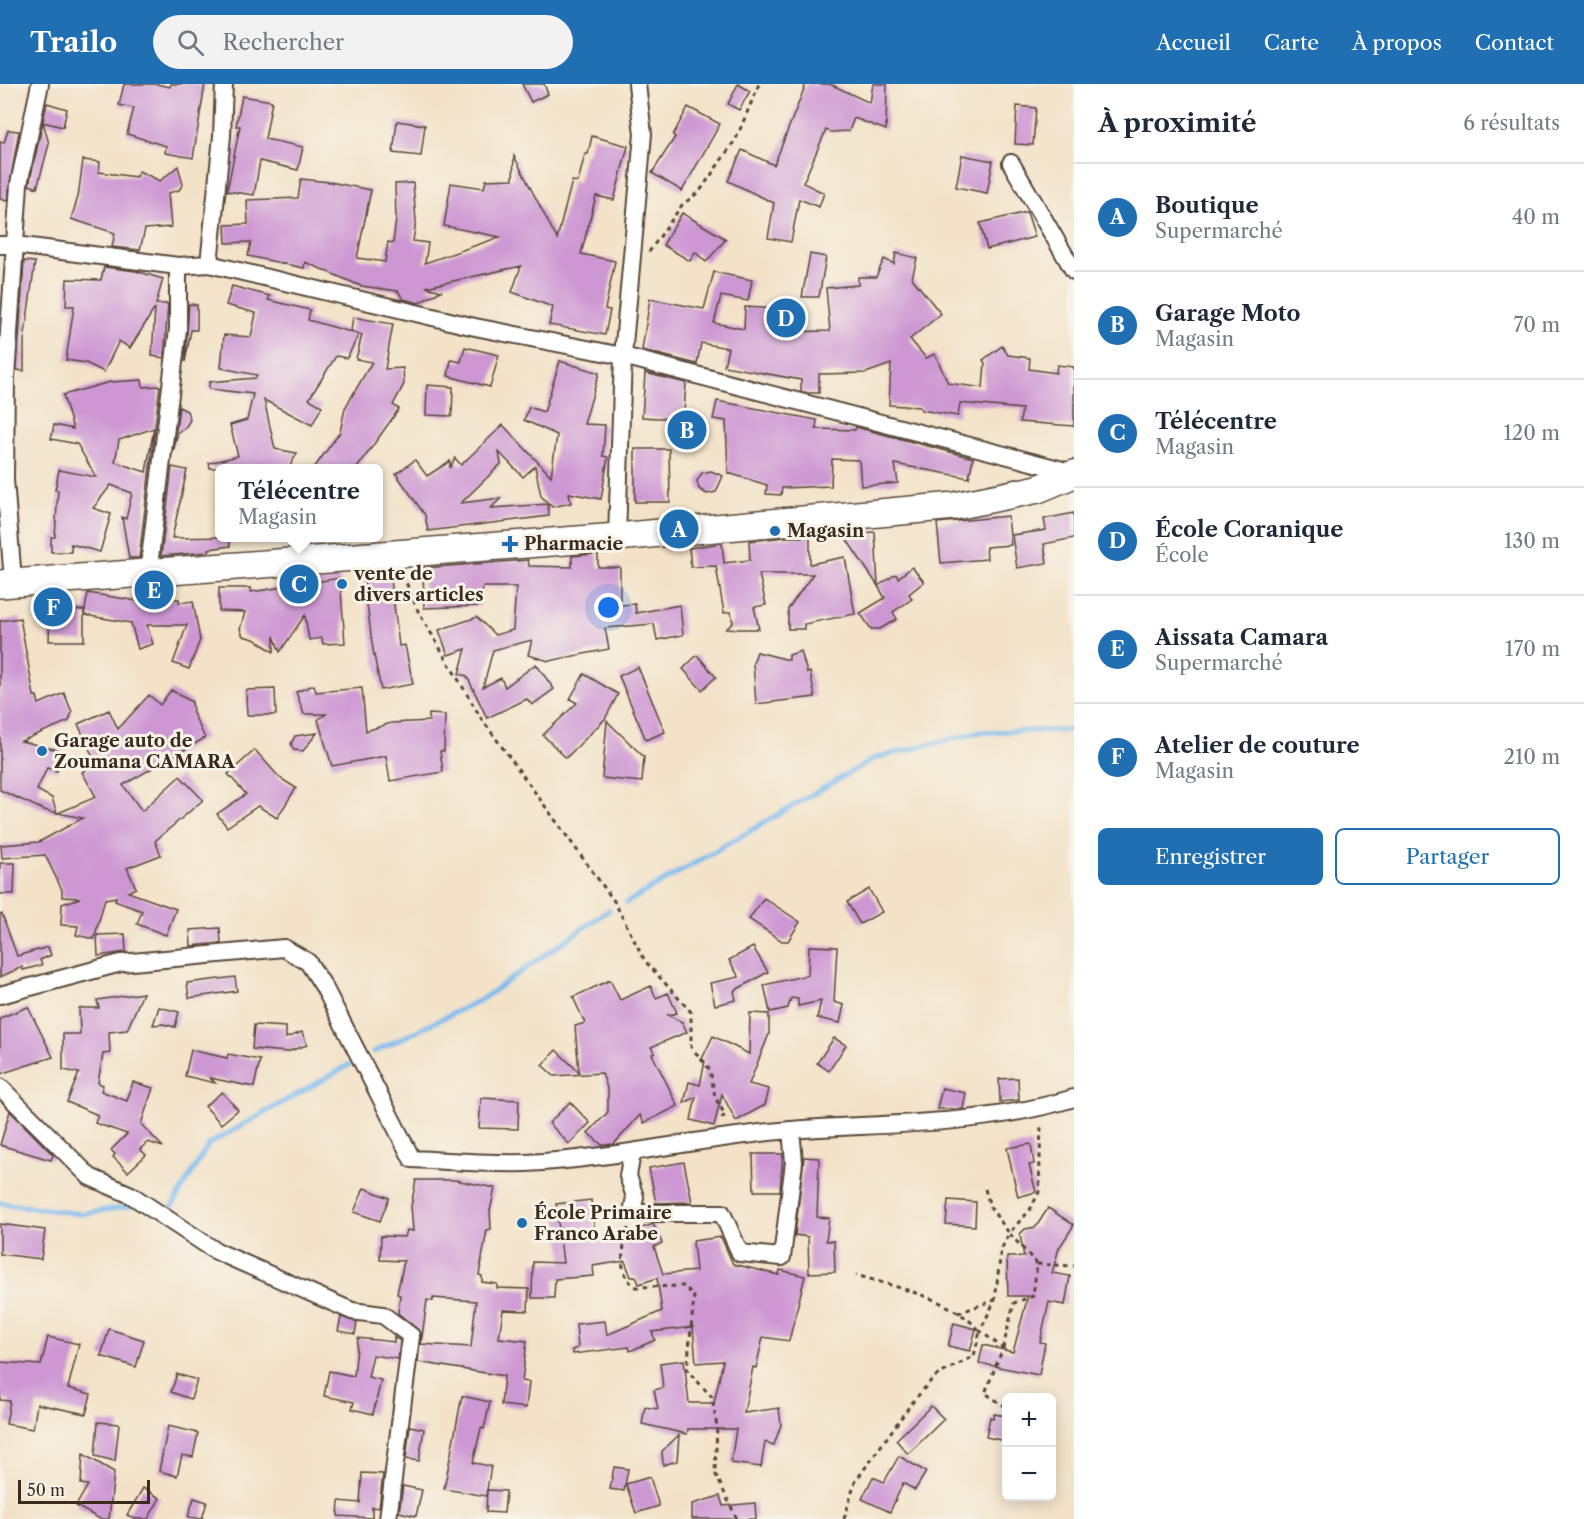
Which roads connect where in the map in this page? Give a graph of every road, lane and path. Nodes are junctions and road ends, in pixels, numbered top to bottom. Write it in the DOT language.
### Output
graph roads {
  1 [pos="40,84"];
  2 [pos="224,84"];
  3 [pos="637,84"];
  4 [pos="759,84"];
  5 [pos="1011,164"];
  6 [pos="8,245"];
  7 [pos="648,254"];
  8 [pos="209,264"];
  9 [pos="178,266"];
  10 [pos="1074,271"];
  11 [pos="623,356"];
  12 [pos="3,377"];
  13 [pos="1074,473"];
  14 [pos="617,537"];
  15 [pos="394,554"];
  16 [pos="148,574"];
  17 [pos="6,583"];
  18 [pos="0,995"];
  19 [pos="0,1087"];
  20 [pos="1074,1098"];
  21 [pos="1044,1107"];
  22 [pos="791,1131"];
  23 [pos="700,1141"];
  24 [pos="632,1153"];
  25 [pos="985,1189"];
  26 [pos="632,1213"];
  27 [pos="1010,1233"];
  28 [pos="1037,1264"];
  29 [pos="1074,1266"];
  30 [pos="856,1275"];
  31 [pos="995,1300"];
  32 [pos="958,1313"];
  33 [pos="980,1331"];
  34 [pos="1003,1348"];
  35 [pos="1002,1405"];
  36 [pos="388,1519"];
  37 [pos="736,1519"];
  38 [pos="844,1519"];
  1 -- 6 [label="street"];
  2 -- 8 [label="street"];
  3 -- 11 [label="street"];
  4 -- 7 [label="path"];
  5 -- 10 [label="street"];
  6 -- 9 [label="street"];
  6 -- 12 [label="street"];
  8 -- 9 [label="street"];
  8 -- 11 [label="street"];
  9 -- 16 [label="street"];
  11 -- 13 [label="street"];
  11 -- 14 [label="street"];
  12 -- 17 [label="street"];
  13 -- 14 [label="main road"];
  14 -- 15 [label="main road"];
  15 -- 16 [label="main road"];
  15 -- 23 [label="path"];
  16 -- 17 [label="main road"];
  18 -- 24 [label="street"];
  19 -- 36 [label="street"];
  20 -- 21 [label="street"];
  21 -- 22 [label="street"];
  21 -- 27 [label="path"];
  22 -- 23 [label="street"];
  22 -- 26 [label="street"];
  23 -- 24 [label="street"];
  24 -- 26 [label="street"];
  25 -- 27 [label="path"];
  26 -- 37 [label="path"];
  27 -- 28 [label="path"];
  27 -- 31 [label="path"];
  28 -- 29 [label="path"];
  28 -- 34 [label="path"];
  30 -- 32 [label="path"];
  31 -- 32 [label="path"];
  31 -- 33 [label="path"];
  32 -- 33 [label="path"];
  33 -- 34 [label="path"];
  33 -- 38 [label="path"];
  34 -- 35 [label="path"];
}
